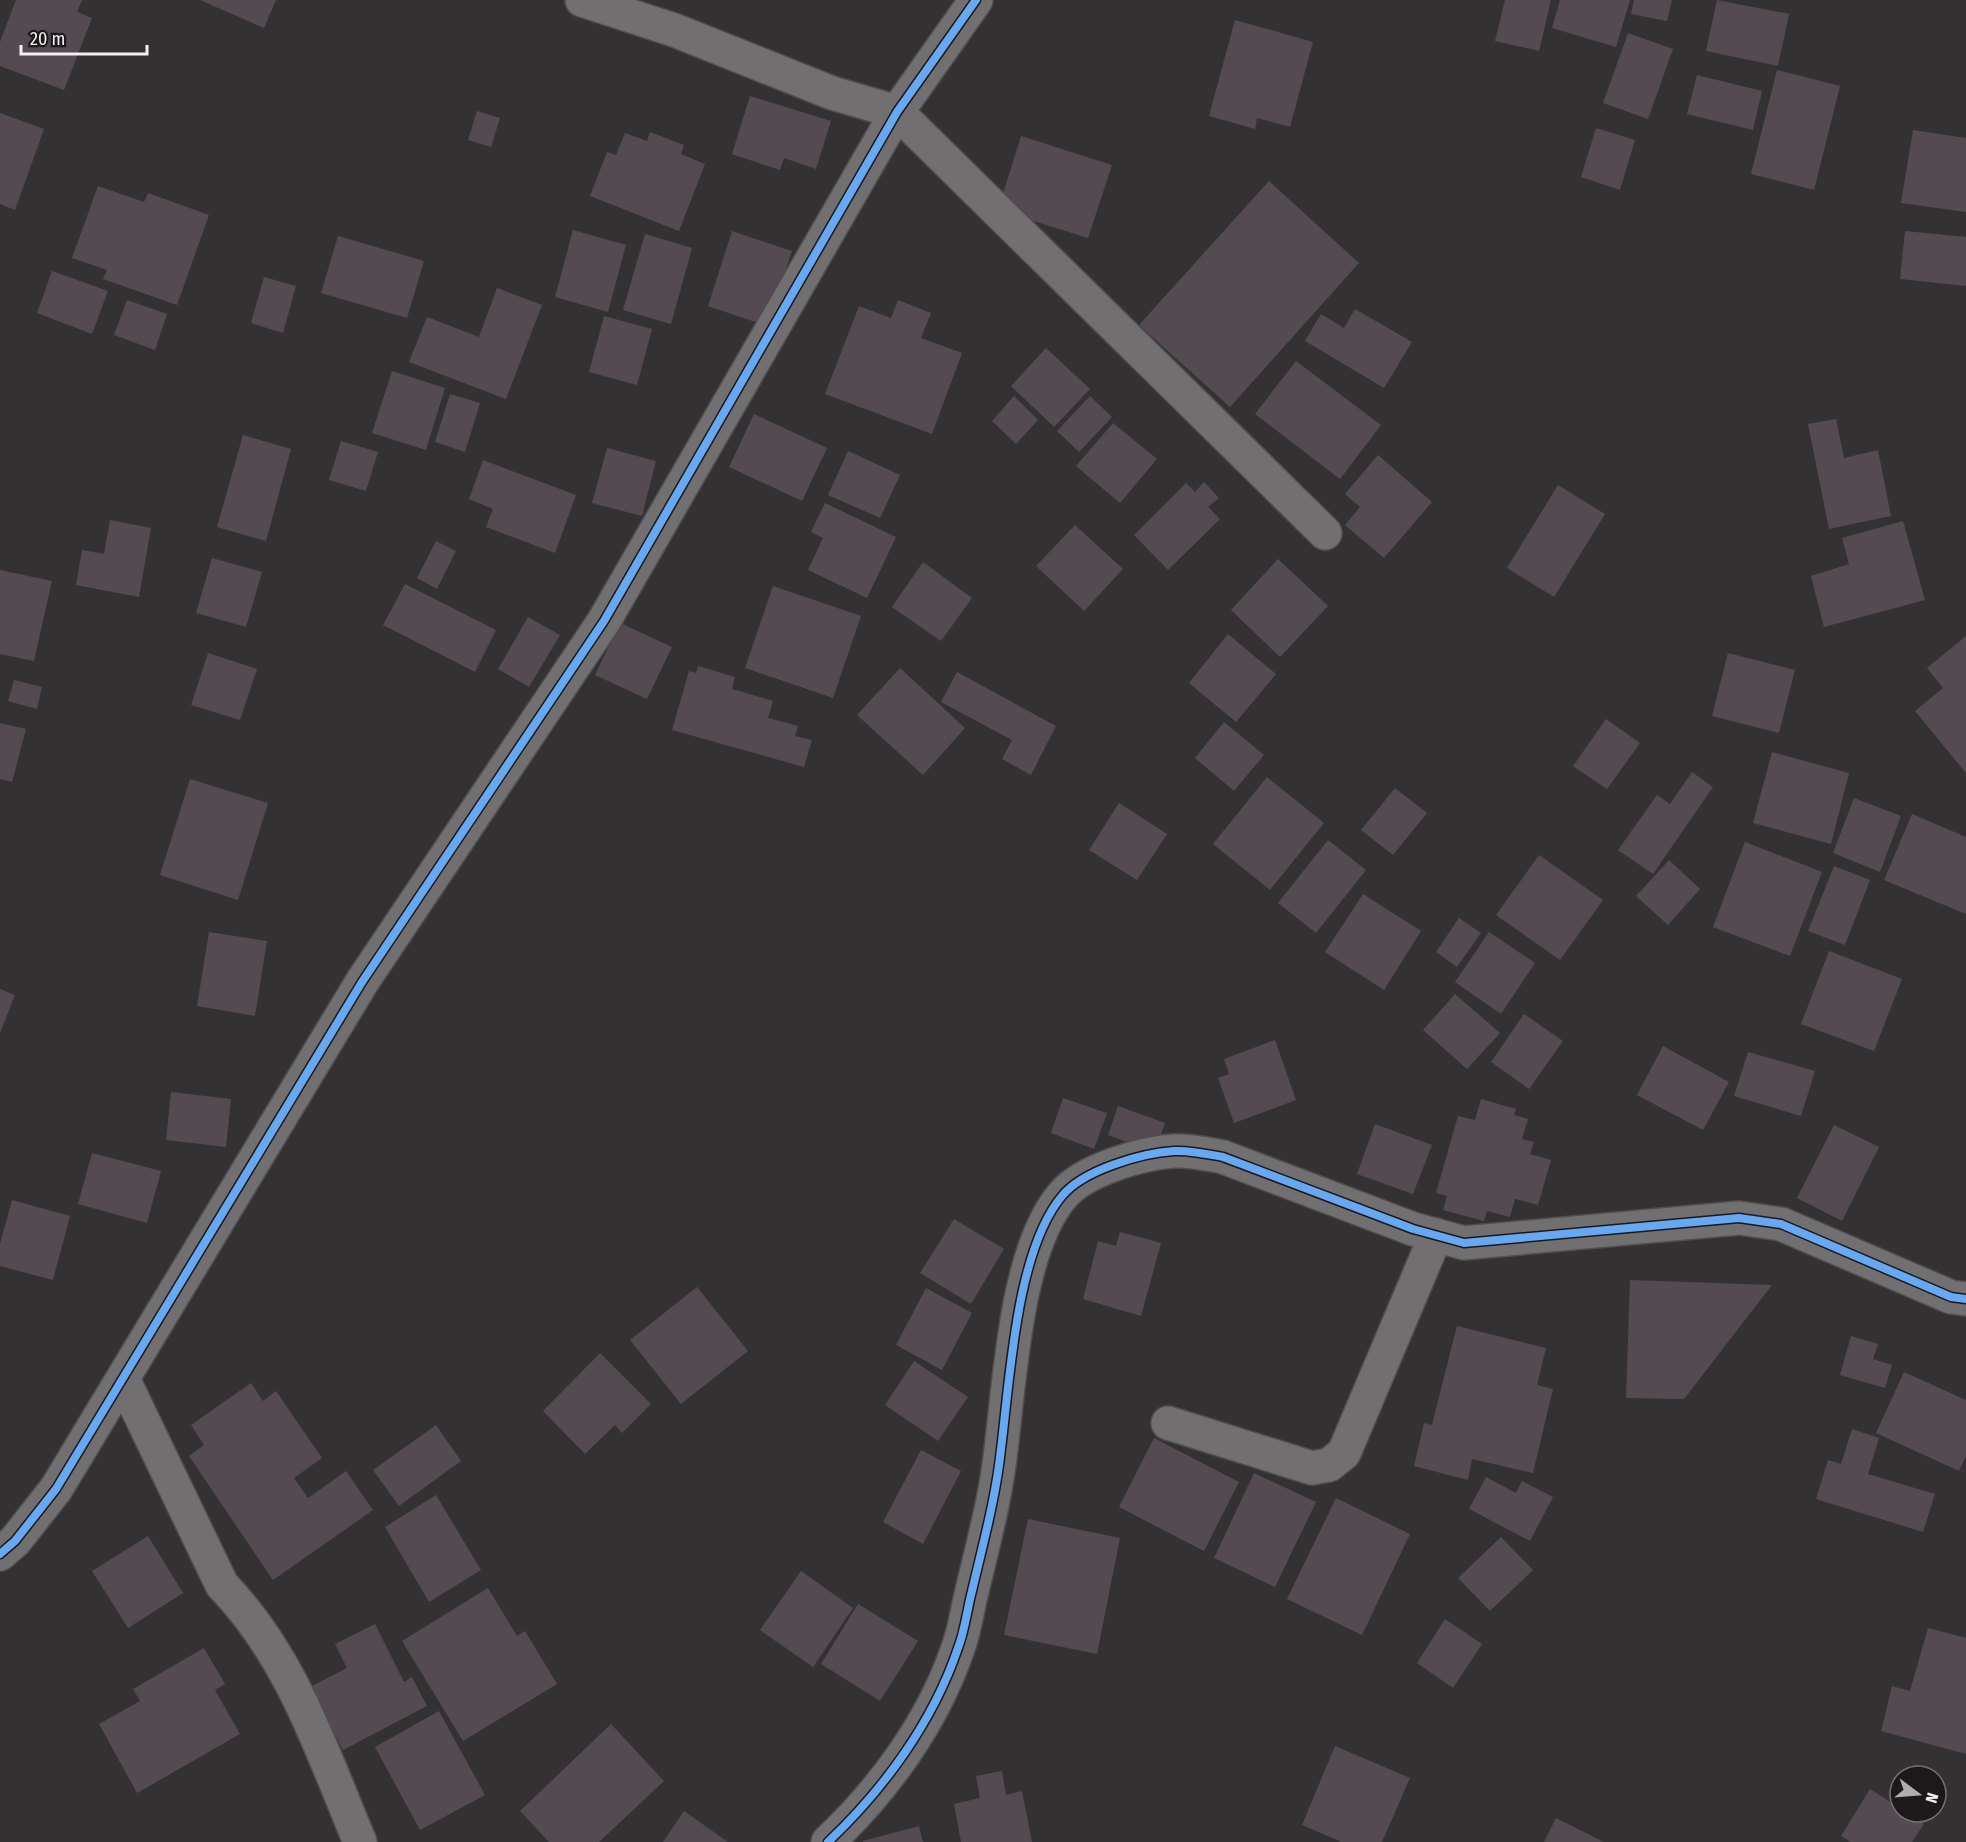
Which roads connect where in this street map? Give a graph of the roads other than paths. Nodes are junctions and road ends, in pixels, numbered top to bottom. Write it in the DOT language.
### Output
graph roads {
  1 [pos="582,0"];
  2 [pos="976,0"];
  3 [pos="897,112"];
  4 [pos="1325,533"];
  5 [pos="1436,1235"];
  6 [pos="1966,1299"];
  7 [pos="124,1381"];
  8 [pos="1168,1423"];
  9 [pos="0,1554"];
  10 [pos="360,1842"];
  11 [pos="828,1842"];
  1 -- 3 [label="street"];
  2 -- 3 [label="street"];
  3 -- 4 [label="street"];
  3 -- 7 [label="street"];
  5 -- 6 [label="street"];
  5 -- 8 [label="street"];
  5 -- 11 [label="street"];
  7 -- 9 [label="street"];
  7 -- 10 [label="street"];
}
